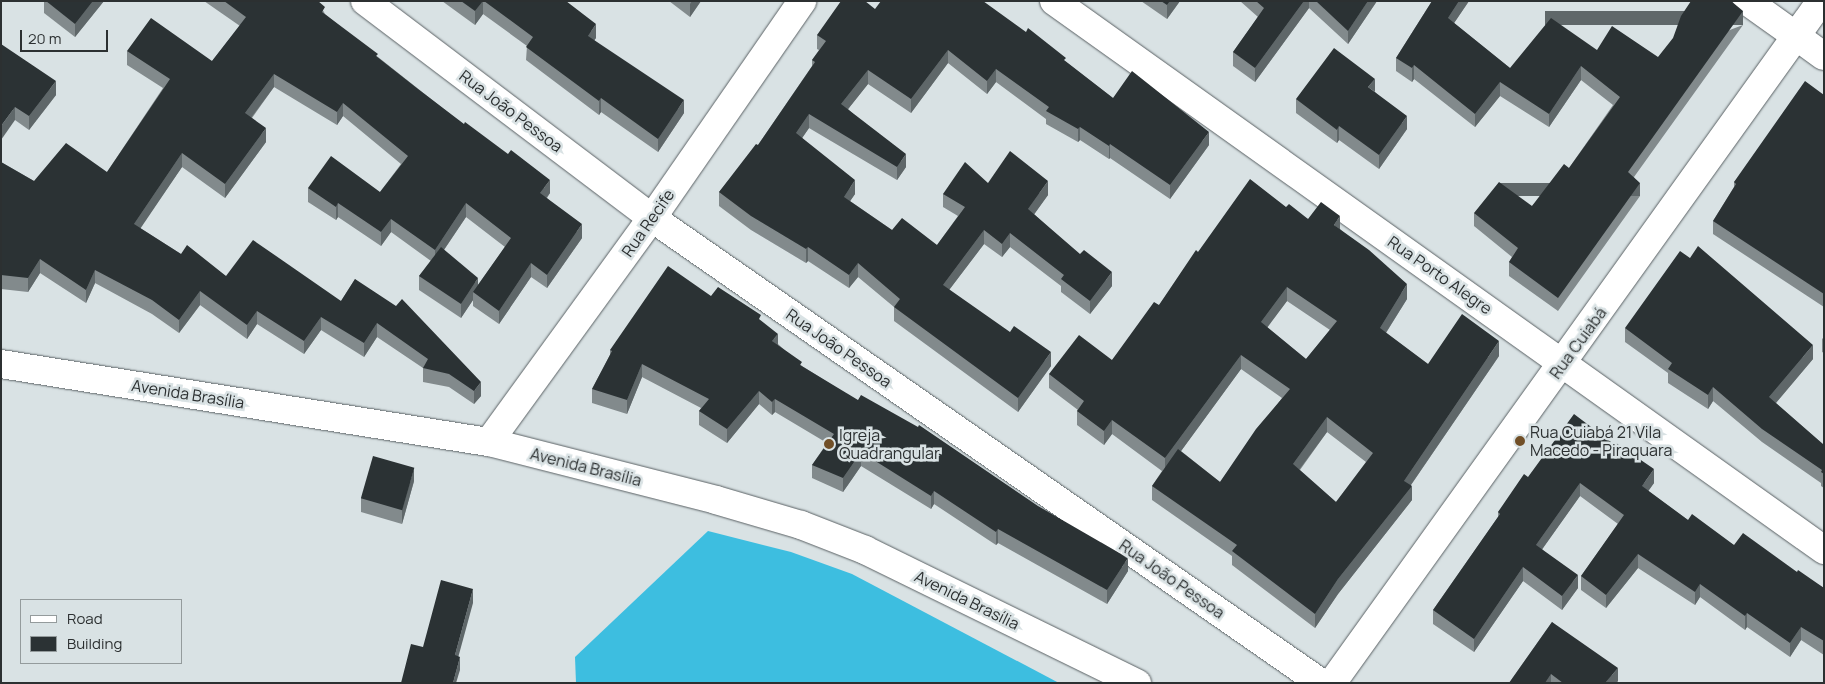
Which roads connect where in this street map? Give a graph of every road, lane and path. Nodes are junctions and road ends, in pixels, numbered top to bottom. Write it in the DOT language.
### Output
graph roads {
  1 [pos="365,1"];
  2 [pos="802,1"];
  3 [pos="1054,1"];
  4 [pos="1747,1"];
  5 [pos="1821,1"];
  6 [pos="1796,36"];
  7 [pos="1824,56"];
  8 [pos="652,218"];
  9 [pos="1564,363"];
  10 [pos="1,364"];
  11 [pos="489,442"];
  12 [pos="1824,550"];
  13 [pos="1137,683"];
  14 [pos="1322,683"];
  15 [pos="1332,683"];
  1 -- 8 [label="street, Rua João Pessoa"];
  2 -- 8 [label="street, Rua Recife"];
  3 -- 9 [label="street, Rua Porto Alegre"];
  4 -- 6 [label="street"];
  5 -- 6 [label="street, Rua Cuiabá"];
  6 -- 7 [label="street"];
  6 -- 9 [label="street, Rua Cuiabá"];
  8 -- 11 [label="street, Rua Recife"];
  8 -- 14 [label="street, Rua João Pessoa"];
  9 -- 12 [label="street, Rua Porto Alegre"];
  9 -- 15 [label="street, Rua Cuiabá"];
  10 -- 11 [label="street, Avenida Brasília"];
  11 -- 13 [label="street, Avenida Brasília"];
}
